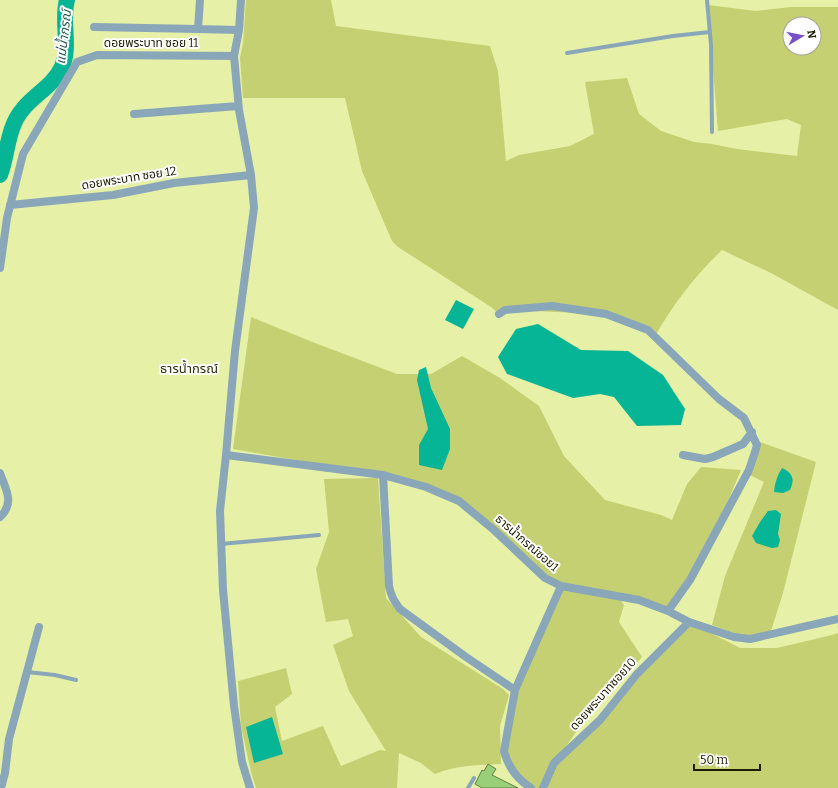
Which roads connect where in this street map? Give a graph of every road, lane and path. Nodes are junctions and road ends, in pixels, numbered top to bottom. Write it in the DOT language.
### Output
graph roads {
  1 [pos="200,0"];
  2 [pos="241,0"];
  3 [pos="707,0"];
  4 [pos="94,27"];
  5 [pos="198,29"];
  6 [pos="239,30"];
  7 [pos="710,32"];
  8 [pos="567,53"];
  9 [pos="234,56"];
  10 [pos="238,106"];
  11 [pos="134,114"];
  12 [pos="712,132"];
  13 [pos="251,175"];
  14 [pos="10,204"];
  15 [pos="0,268"];
  16 [pos="499,314"];
  17 [pos="752,432"];
  18 [pos="226,455"];
  19 [pos="683,455"];
  20 [pos="0,473"];
  21 [pos="383,475"];
  22 [pos="0,517"];
  23 [pos="319,535"];
  24 [pos="221,544"];
  25 [pos="561,586"];
  26 [pos="668,611"];
  27 [pos="838,619"];
  28 [pos="689,622"];
  29 [pos="39,627"];
  30 [pos="27,672"];
  31 [pos="76,680"];
  32 [pos="515,690"];
  33 [pos="474,778"];
  34 [pos="1,788"];
  35 [pos="250,788"];
  36 [pos="468,788"];
  37 [pos="531,788"];
  38 [pos="543,788"];
  1 -- 5 [label="street"];
  2 -- 6 [label="street"];
  3 -- 7 [label="lane"];
  4 -- 5 [label="street"];
  5 -- 6 [label="street"];
  6 -- 9 [label="street"];
  7 -- 8 [label="lane"];
  7 -- 12 [label="lane"];
  9 -- 10 [label="street"];
  9 -- 14 [label="street, ดอยพระบาท ซอย 11"];
  10 -- 11 [label="street"];
  10 -- 13 [label="street"];
  13 -- 14 [label="street, ดอยพระบาท ซอย 12"];
  13 -- 18 [label="street"];
  14 -- 15 [label="street, ดอยพระบาท ซอย 11"];
  16 -- 17 [label="street"];
  17 -- 19 [label="street"];
  17 -- 26 [label="street"];
  18 -- 21 [label="street, ธารน้ำกรณ์ซอย1"];
  18 -- 24 [label="street"];
  20 -- 22 [label="street"];
  21 -- 25 [label="street, ธารน้ำกรณ์ซอย1"];
  21 -- 32 [label="street"];
  23 -- 24 [label="lane"];
  24 -- 35 [label="street"];
  25 -- 26 [label="street, ธารน้ำกรณ์ซอย1"];
  25 -- 32 [label="street"];
  26 -- 28 [label="street, ธารน้ำกรณ์ซอย1"];
  27 -- 28 [label="street, ธารน้ำกรณ์ซอย1"];
  28 -- 38 [label="street, ดอยพระบาทซอย10"];
  29 -- 30 [label="street"];
  30 -- 31 [label="lane"];
  30 -- 34 [label="street"];
  32 -- 37 [label="street"];
  33 -- 36 [label="lane"];
}
